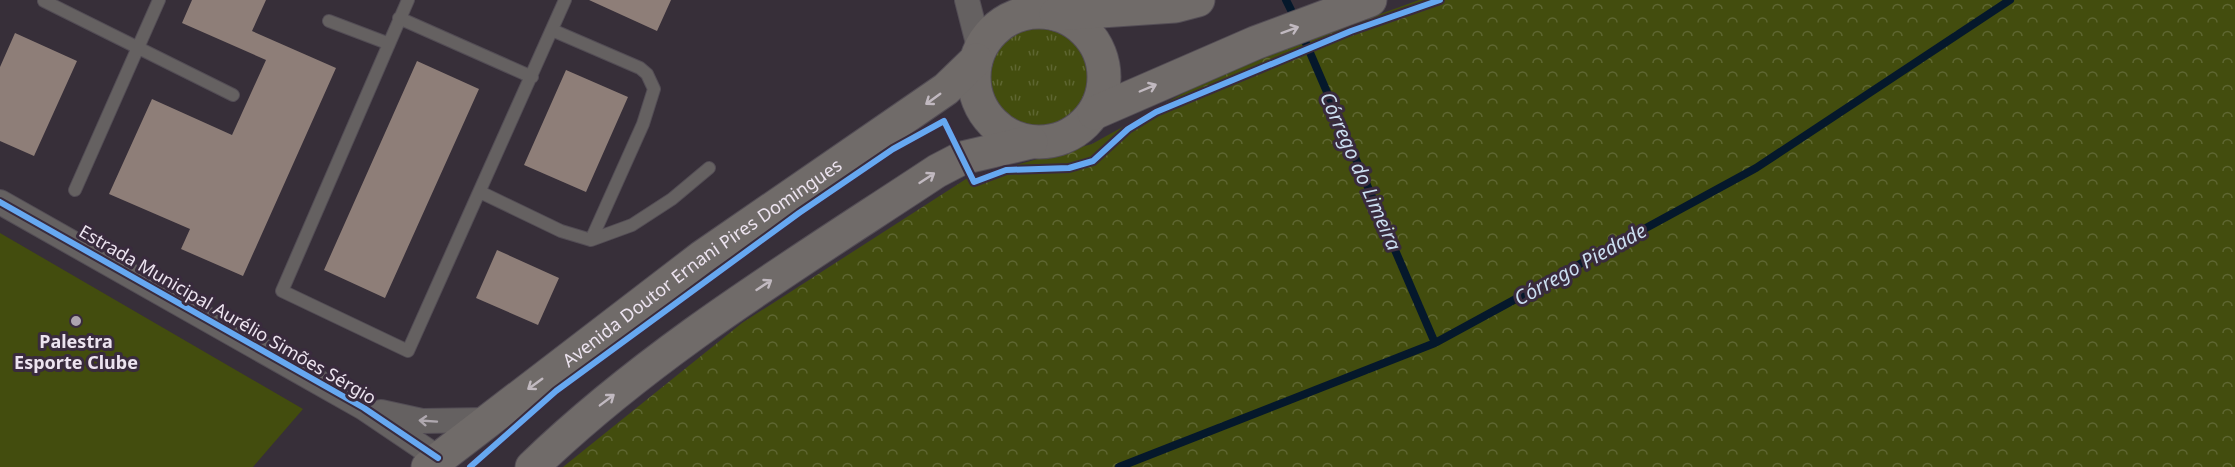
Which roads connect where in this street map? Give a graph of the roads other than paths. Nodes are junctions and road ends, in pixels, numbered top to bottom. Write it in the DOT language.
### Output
graph roads {
  1 [pos="159,0"];
  2 [pos="408,0"];
  3 [pos="565,0"];
  4 [pos="967,0"];
  5 [pos="1198,0"];
  6 [pos="1370,0"];
  7 [pos="44,1"];
  8 [pos="1041,9"];
  9 [pos="399,18"];
  10 [pos="329,21"];
  11 [pos="552,30"];
  12 [pos="387,43"];
  13 [pos="138,48"];
  14 [pos="978,55"];
  15 [pos="532,78"];
  16 [pos="233,95"];
  17 [pos="1094,113"];
  18 [pos="1031,142"];
  19 [pos="709,168"];
  20 [pos="75,190"];
  21 [pos="480,192"];
  22 [pos="0,202"];
  23 [pos="591,240"];
  24 [pos="364,408"];
  25 [pos="486,420"];
  26 [pos="433,462"];
  27 [pos="532,467"];
  1 -- 13 [label="lane"];
  2 -- 9 [label="lane"];
  3 -- 11 [label="lane"];
  4 -- 14 [label="street"];
  5 -- 8 [label="main road"];
  17 -- 6 [label="main road, one-way"];
  7 -- 13 [label="lane"];
  8 -- 14 [label="main road"];
  8 -- 17 [label="main road"];
  9 -- 12 [label="lane"];
  9 -- 15 [label="lane"];
  10 -- 12 [label="lane"];
  11 -- 15 [label="lane"];
  11 -- 23 [label="lane"];
  12 -- 21 [label="lane"];
  13 -- 16 [label="lane"];
  13 -- 20 [label="lane"];
  14 -- 18 [label="main road"];
  14 -- 25 [label="main road, Avenida Doutor Ernani Pires Domingues, one-way"];
  15 -- 21 [label="lane"];
  17 -- 18 [label="main road"];
  27 -- 18 [label="main road, one-way"];
  19 -- 23 [label="lane"];
  21 -- 23 [label="lane"];
  22 -- 24 [label="street, Estrada Municipal Aurélio Simões Sérgio"];
  25 -- 24 [label="street, Estrada Municipal Aurélio Simões Sérgio, one-way"];
  24 -- 26 [label="street, Estrada Municipal Aurélio Simões Sérgio"];
  25 -- 26 [label="main road, Avenida Doutor Ernani Pires Domingues"];
}
